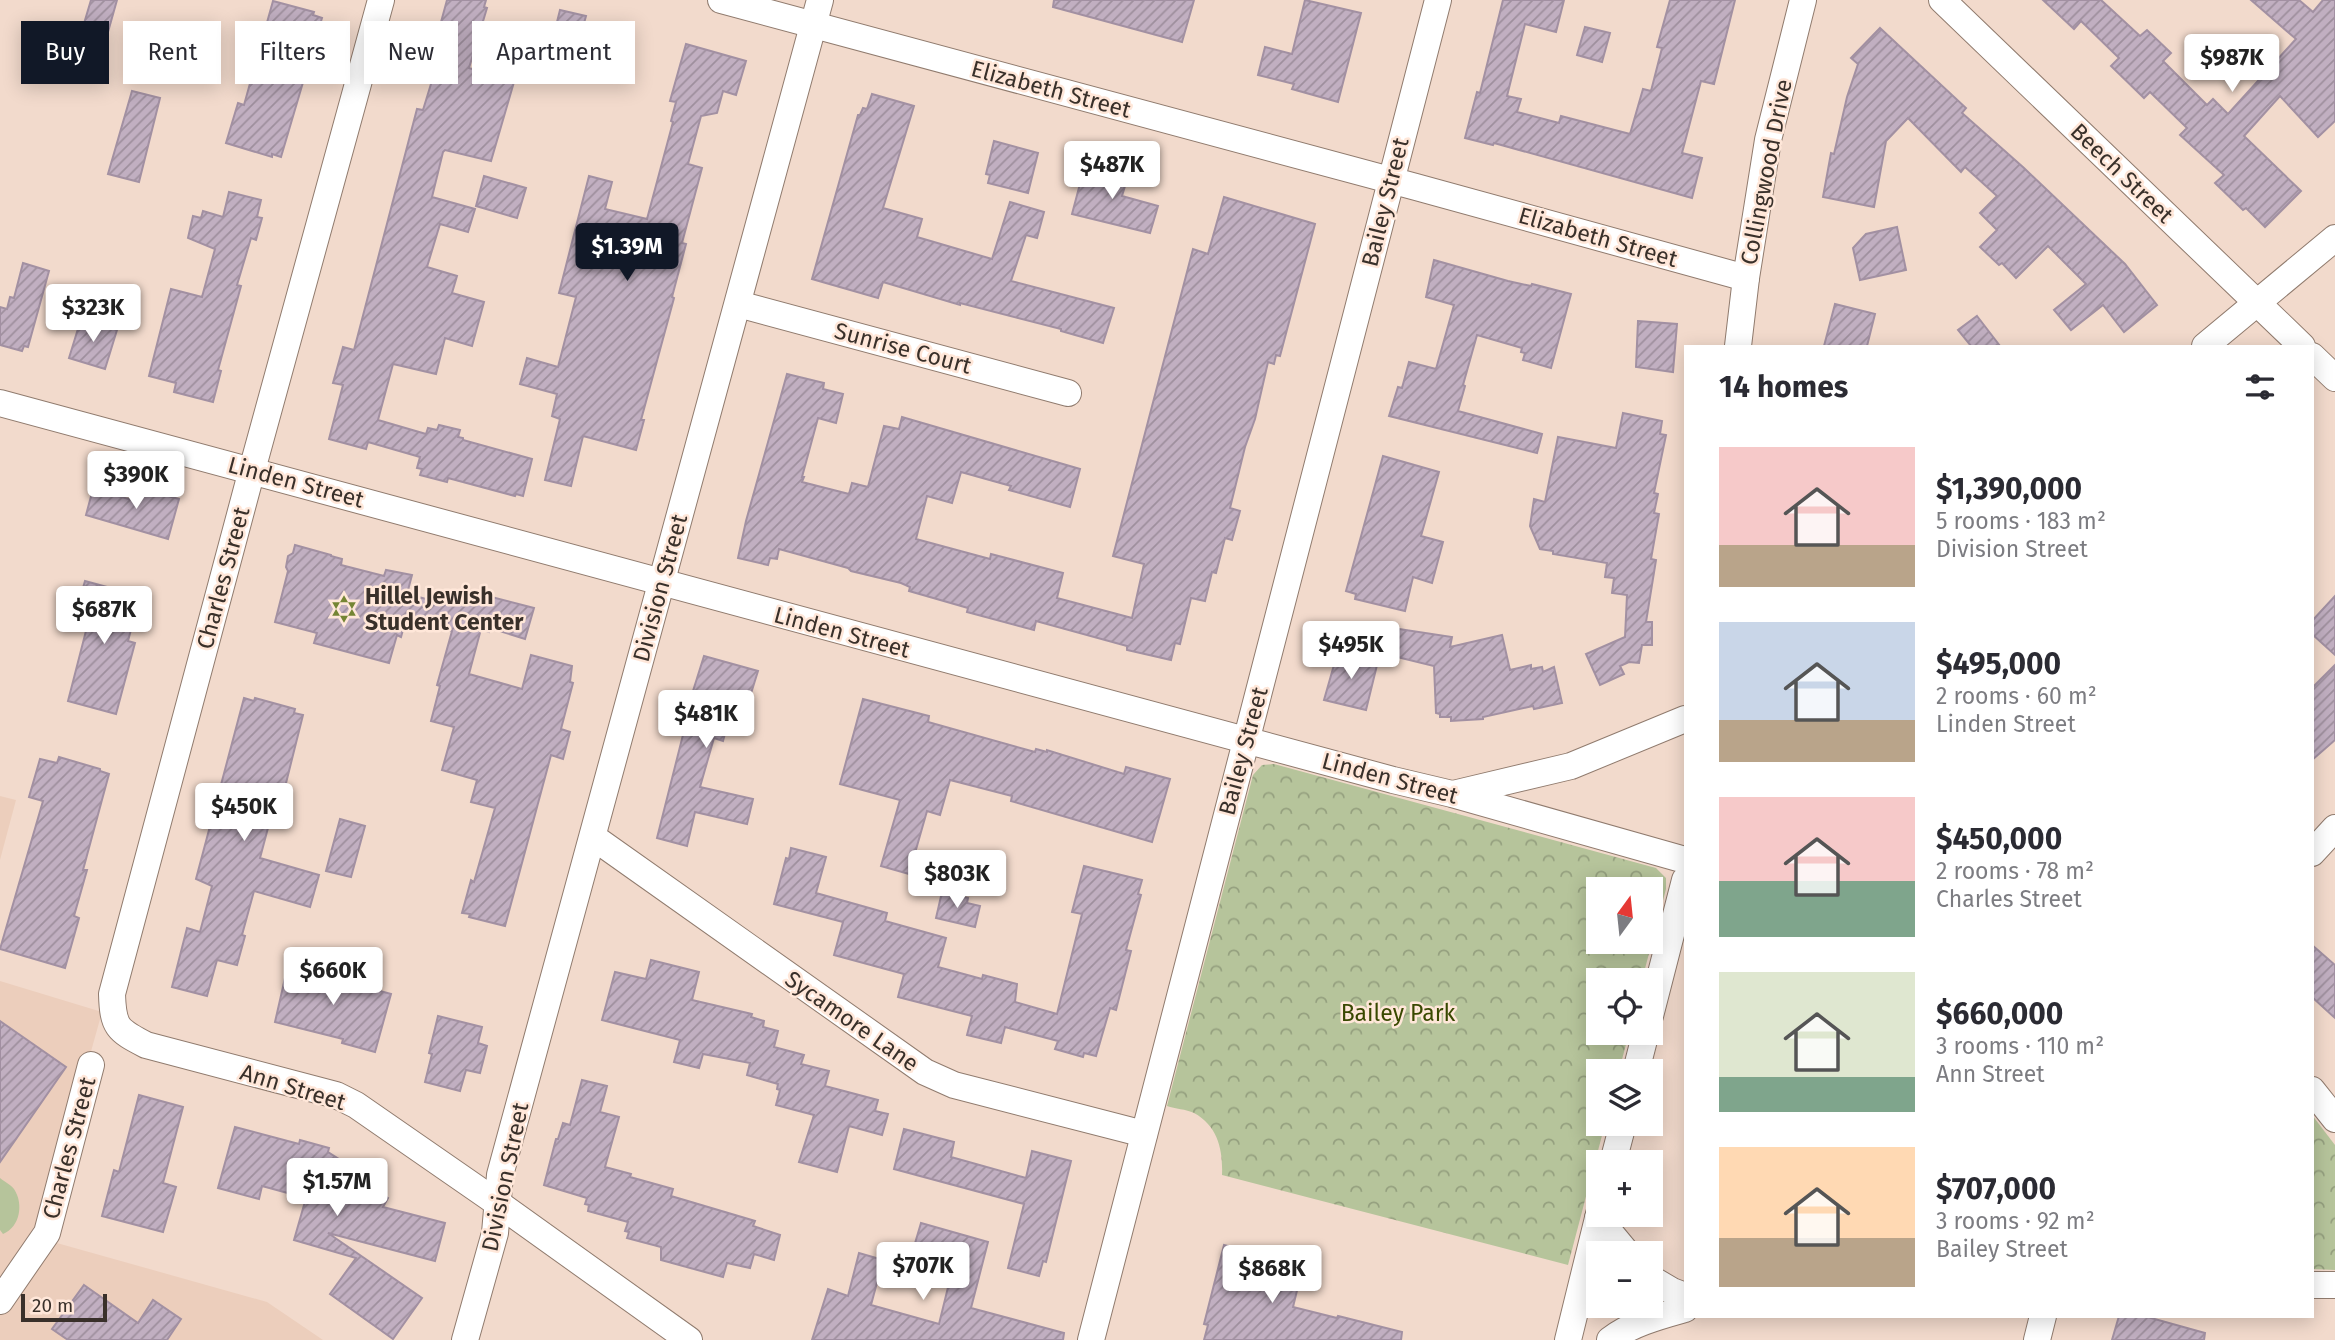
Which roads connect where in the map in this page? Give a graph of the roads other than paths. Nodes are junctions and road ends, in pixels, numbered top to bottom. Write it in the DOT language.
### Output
graph roads {
  1 [pos="381,0"];
  2 [pos="721,0"];
  3 [pos="1438,0"];
  4 [pos="1803,0"];
  5 [pos="1942,0"];
  6 [pos="817,12"];
  7 [pos="1391,180"];
  8 [pos="2335,238"];
  9 [pos="1746,278"];
  10 [pos="738,303"];
  11 [pos="2258,304"];
  12 [pos="1738,345"];
  13 [pos="2206,345"];
  14 [pos="2301,345"];
  15 [pos="2314,358"];
  16 [pos="2335,378"];
  17 [pos="1068,393"];
  18 [pos="0,403"];
  19 [pos="252,470"];
  20 [pos="662,584"];
  21 [pos="1684,719"];
  22 [pos="1246,740"];
  23 [pos="1452,794"];
  24 [pos="2335,828"];
  25 [pos="593,837"];
  26 [pos="2314,851"];
  27 [pos="1684,860"];
  28 [pos="1684,884"];
  29 [pos="1662,968"];
  30 [pos="112,994"];
  31 [pos="91,1065"];
  32 [pos="2314,1093"];
  33 [pos="2335,1119"];
  34 [pos="1144,1134"];
  35 [pos="496,1202"];
  36 [pos="1596,1227"];
  37 [pos="1607,1227"];
  38 [pos="1618,1241"];
  39 [pos="2314,1285"];
  40 [pos="2335,1285"];
  41 [pos="1663,1286"];
  42 [pos="1684,1296"];
  43 [pos="0,1301"];
  44 [pos="1684,1309"];
  45 [pos="2042,1318"];
  46 [pos="465,1340"];
  47 [pos="690,1340"];
  48 [pos="1091,1340"];
  49 [pos="1568,1340"];
  50 [pos="1610,1340"];
  51 [pos="2037,1340"];
  1 -- 19 [label="street, Charles Street"];
  2 -- 6 [label="street, Elizabeth Street"];
  3 -- 7 [label="street, Bailey Street"];
  4 -- 9 [label="street, Collingwood Drive"];
  5 -- 11 [label="street, Beech Street"];
  6 -- 7 [label="street, Elizabeth Street"];
  6 -- 10 [label="street, Division Street"];
  7 -- 9 [label="street, Elizabeth Street"];
  7 -- 22 [label="street, Bailey Street"];
  8 -- 11 [label="street"];
  9 -- 12 [label="street, Collingwood Drive"];
  10 -- 17 [label="street, Sunrise Court"];
  10 -- 20 [label="street, Division Street"];
  11 -- 13 [label="street"];
  11 -- 14 [label="street, Beech Street"];
  15 -- 16 [label="street"];
  18 -- 19 [label="street, Linden Street"];
  19 -- 20 [label="street, Linden Street"];
  19 -- 30 [label="street, Charles Street"];
  20 -- 22 [label="street, Linden Street"];
  20 -- 25 [label="street, Division Street"];
  21 -- 23 [label="street"];
  22 -- 23 [label="street, Linden Street"];
  22 -- 34 [label="street, Bailey Street"];
  23 -- 27 [label="street, Linden Street"];
  24 -- 26 [label="street"];
  25 -- 34 [label="street, Sycamore Lane"];
  25 -- 35 [label="street, Division Street"];
  28 -- 29 [label="street"];
  30 -- 35 [label="street, Ann Street"];
  31 -- 43 [label="street, Charles Street"];
  32 -- 33 [label="street"];
  34 -- 48 [label="street, Bailey Street"];
  35 -- 46 [label="street, Division Street"];
  35 -- 47 [label="street, Ann Street"];
  36 -- 49 [label="street"];
  37 -- 38 [label="street"];
  39 -- 40 [label="street"];
  41 -- 42 [label="street"];
  44 -- 50 [label="street"];
  45 -- 51 [label="street"];
}
